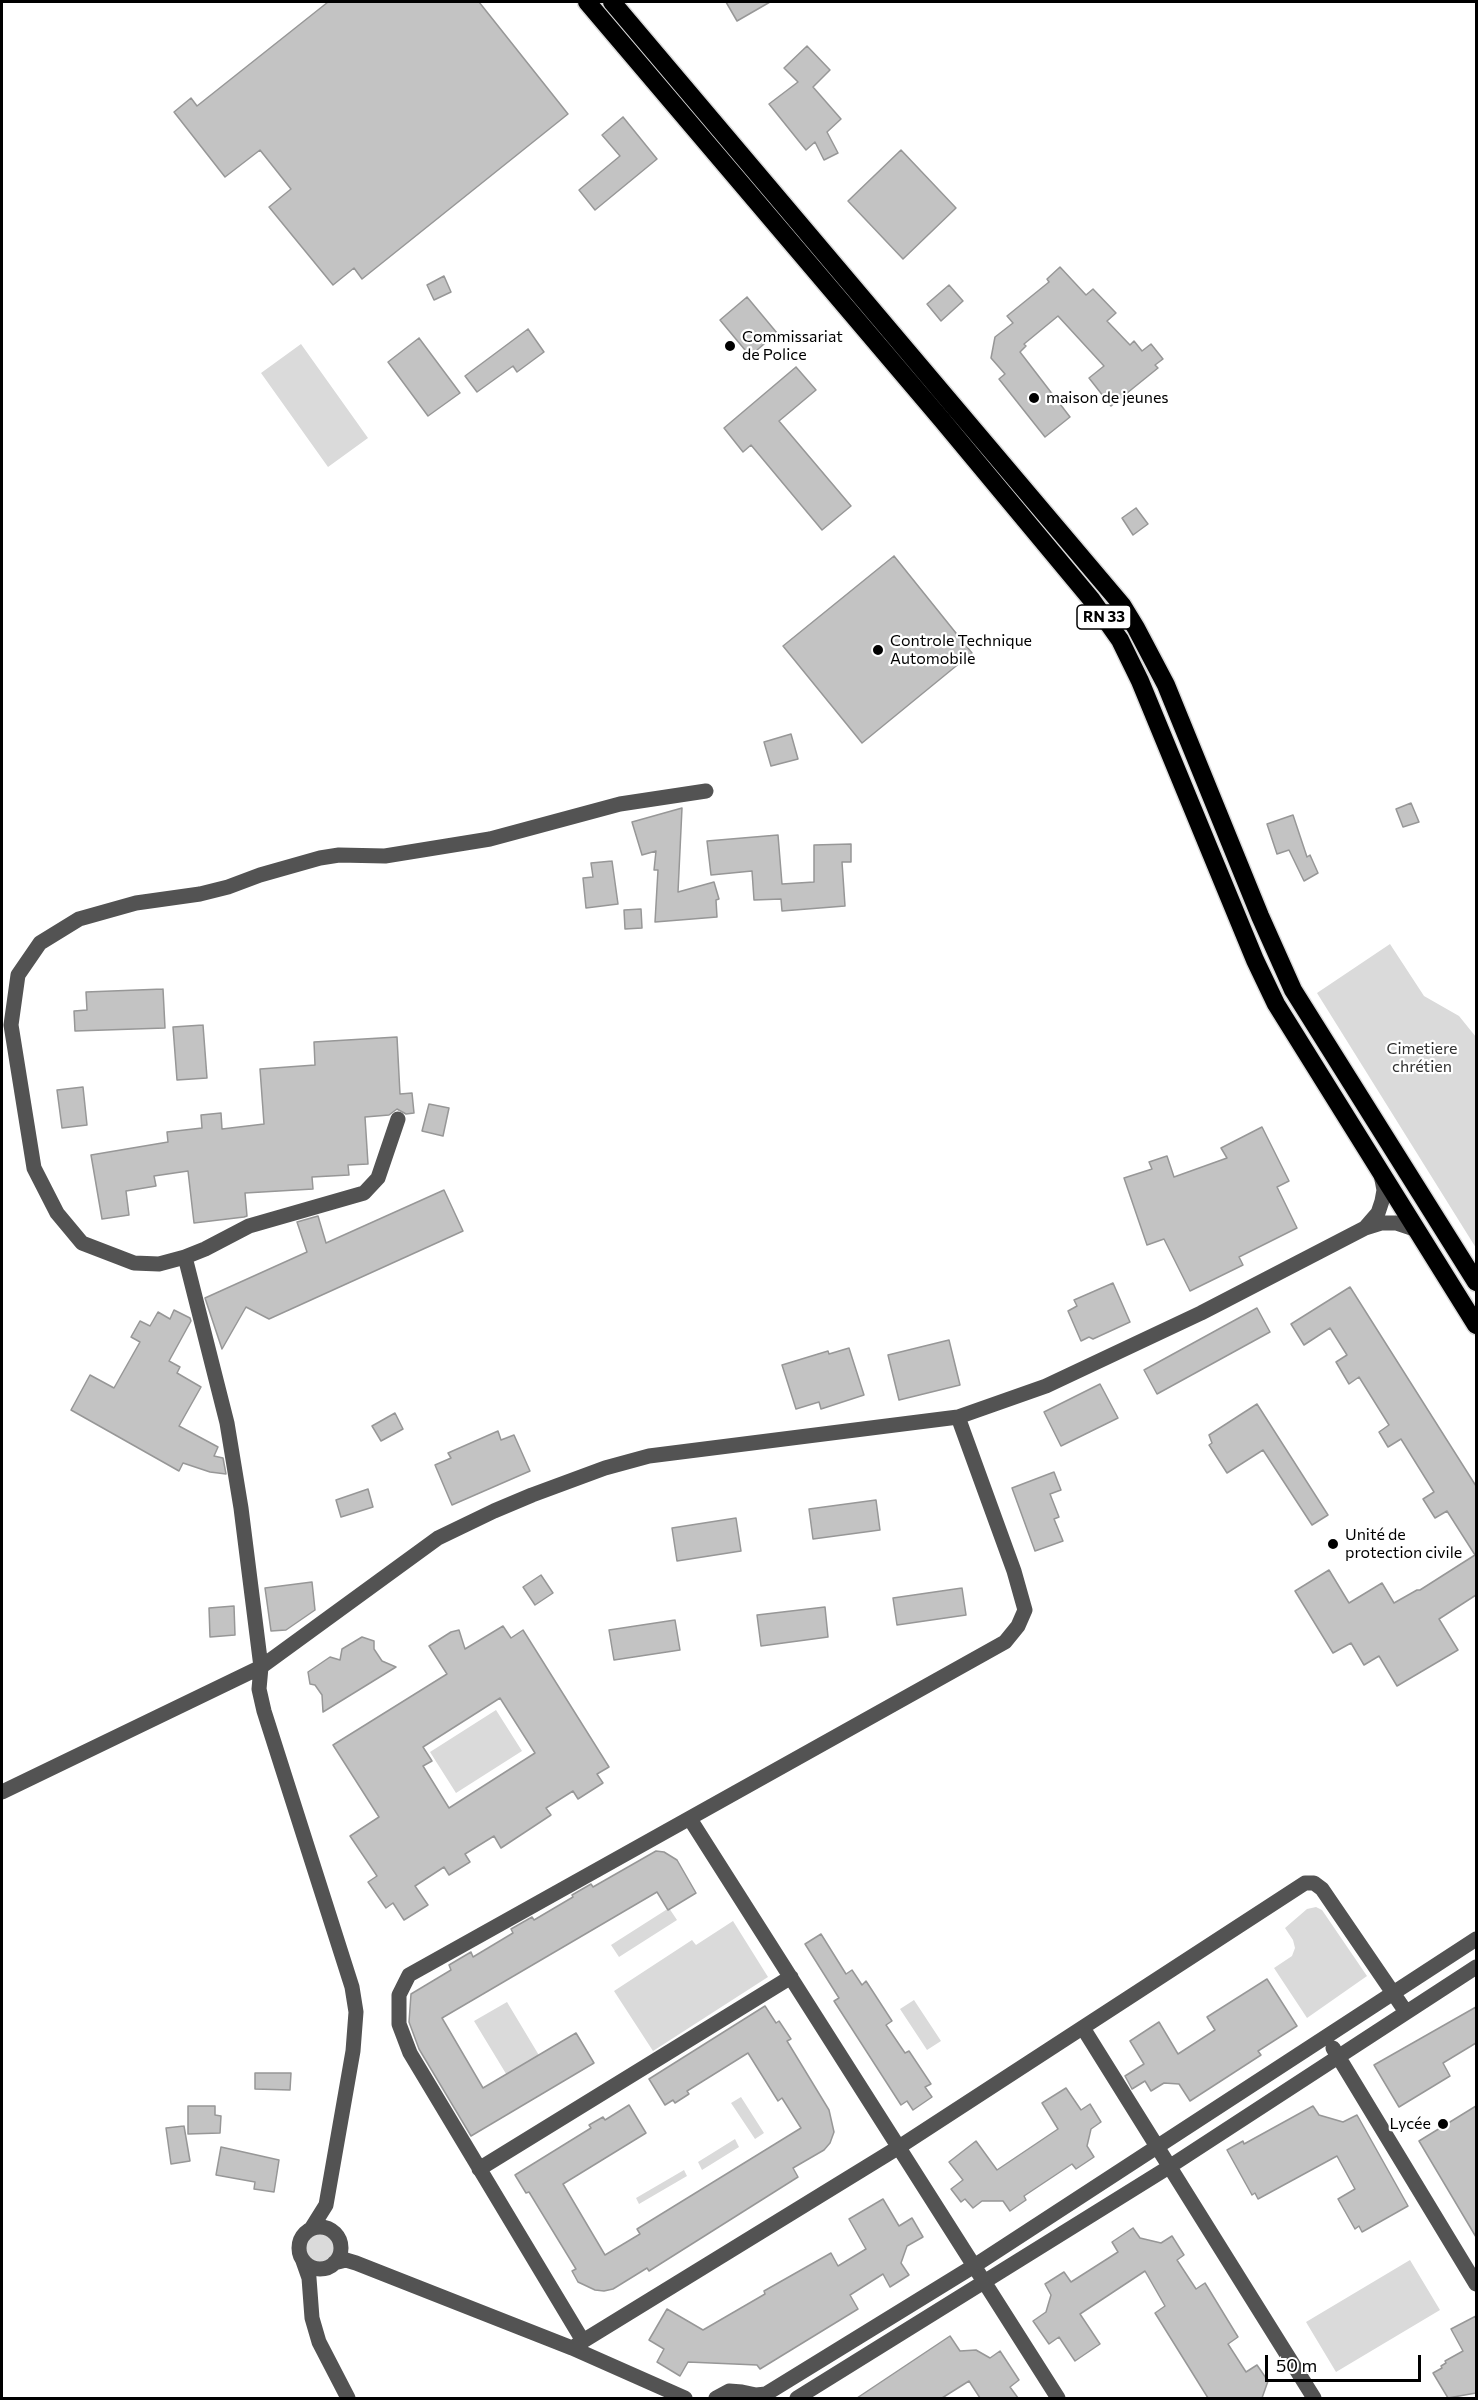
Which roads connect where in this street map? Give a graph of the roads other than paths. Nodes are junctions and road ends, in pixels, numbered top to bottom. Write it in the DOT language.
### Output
graph roads {
  1 [pos="587,2"];
  2 [pos="612,2"];
  3 [pos="706,791"];
  4 [pos="398,1119"];
  5 [pos="1380,1172"];
  6 [pos="1365,1228"];
  7 [pos="1417,1230"];
  8 [pos="185,1257"];
  9 [pos="1476,1282"];
  10 [pos="1476,1325"];
  11 [pos="958,1417"];
  12 [pos="261,1667"];
  13 [pos="2,1792"];
  14 [pos="690,1819"];
  15 [pos="1476,1939"];
  16 [pos="1476,1967"];
  17 [pos="791,1977"];
  18 [pos="1394,1993"];
  19 [pos="1406,2012"];
  20 [pos="1083,2028"];
  21 [pos="1326,2037"];
  22 [pos="1338,2056"];
  23 [pos="899,2147"];
  24 [pos="1157,2147"];
  25 [pos="1169,2167"];
  26 [pos="479,2169"];
  27 [pos="326,2205"];
  28 [pos="311,2229"];
  29 [pos="336,2235"];
  30 [pos="303,2261"];
  31 [pos="356,2263"];
  32 [pos="331,2265"];
  33 [pos="974,2266"];
  34 [pos="985,2283"];
  35 [pos="1476,2284"];
  36 [pos="311,2294"];
  37 [pos="578,2345"];
  38 [pos="746,2395"];
  39 [pos="1050,2396"];
  40 [pos="715,2397"];
  41 [pos="348,2398"];
  42 [pos="685,2398"];
  43 [pos="797,2398"];
  44 [pos="1314,2398"];
  1 -- 5 [label="highway, RN 33"];
  2 -- 9 [label="highway, RN 33"];
  3 -- 8 [label="street"];
  4 -- 8 [label="street"];
  5 -- 6 [label="street"];
  5 -- 7 [label="highway, RN 33"];
  6 -- 7 [label="street"];
  6 -- 11 [label="street"];
  7 -- 10 [label="highway, RN 33"];
  8 -- 12 [label="street"];
  11 -- 12 [label="street"];
  11 -- 14 [label="street"];
  12 -- 13 [label="street"];
  12 -- 27 [label="street"];
  14 -- 17 [label="street"];
  14 -- 26 [label="street"];
  15 -- 18 [label="street"];
  16 -- 19 [label="street"];
  17 -- 23 [label="street"];
  17 -- 26 [label="street"];
  18 -- 19 [label="street"];
  18 -- 20 [label="street"];
  18 -- 21 [label="street"];
  19 -- 22 [label="street"];
  20 -- 23 [label="street"];
  20 -- 24 [label="street"];
  21 -- 22 [label="street"];
  21 -- 24 [label="street"];
  22 -- 25 [label="street"];
  22 -- 35 [label="street"];
  23 -- 33 [label="street"];
  23 -- 37 [label="street"];
  24 -- 25 [label="street"];
  24 -- 33 [label="street"];
  25 -- 34 [label="street"];
  25 -- 44 [label="street"];
  26 -- 37 [label="street"];
  27 -- 28 [label="street"];
  27 -- 29 [label="street"];
  28 -- 29 [label="street"];
  28 -- 30 [label="street"];
  29 -- 31 [label="street"];
  29 -- 32 [label="street"];
  30 -- 32 [label="street"];
  30 -- 36 [label="street"];
  31 -- 32 [label="street"];
  31 -- 37 [label="street"];
  32 -- 36 [label="street"];
  33 -- 34 [label="street"];
  33 -- 38 [label="street"];
  34 -- 39 [label="street"];
  34 -- 43 [label="street"];
  36 -- 41 [label="street"];
  37 -- 42 [label="street"];
  38 -- 40 [label="street"];
}
